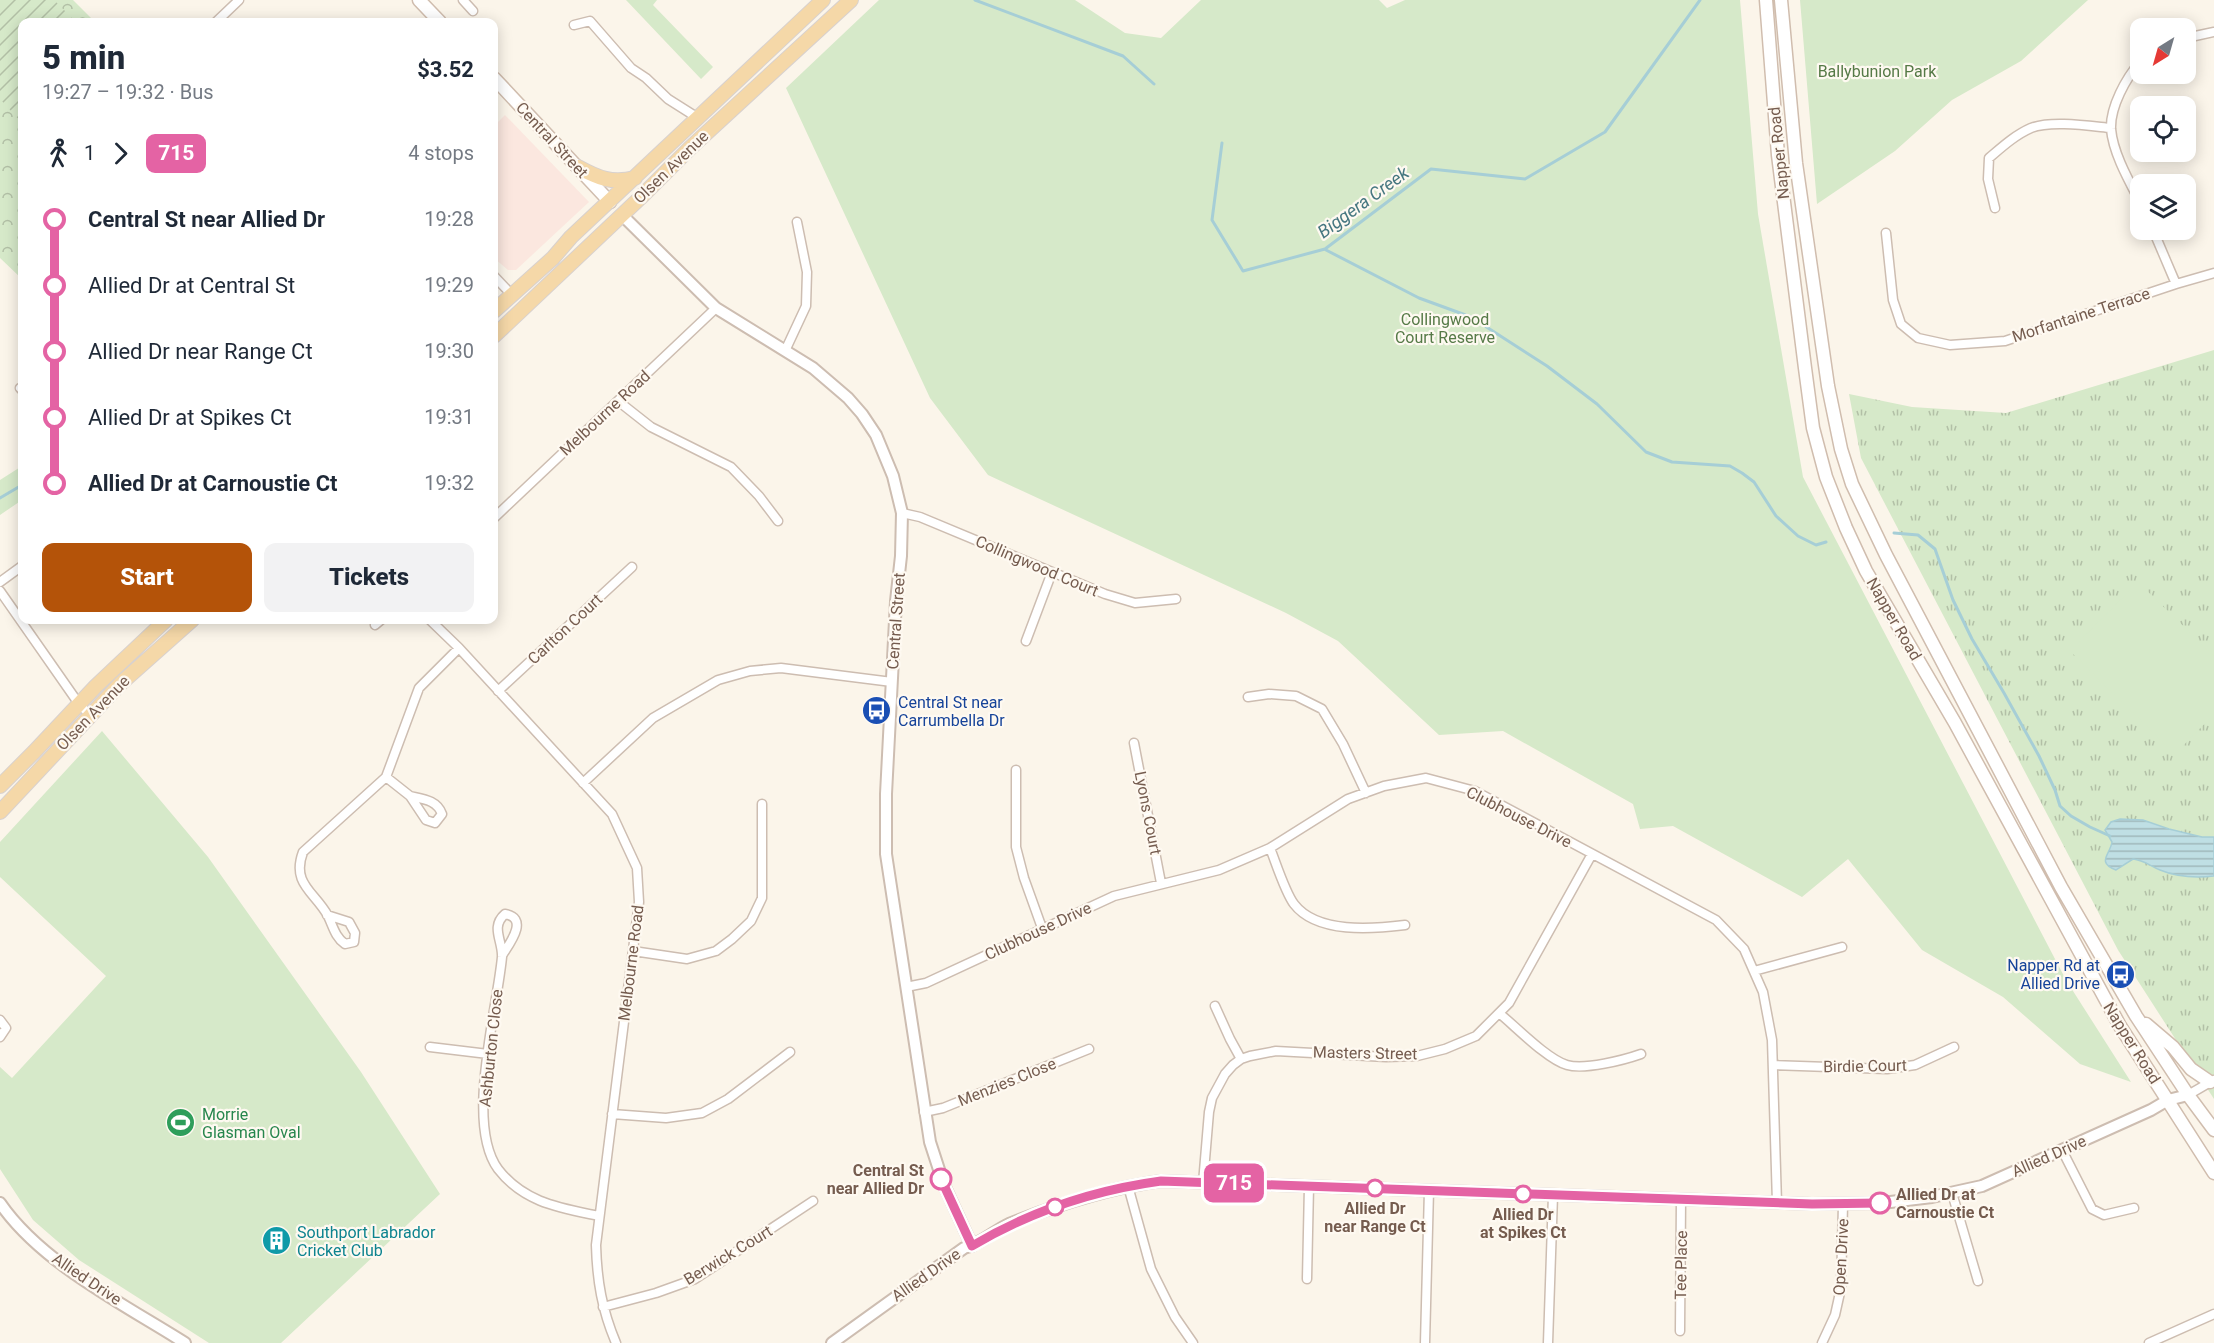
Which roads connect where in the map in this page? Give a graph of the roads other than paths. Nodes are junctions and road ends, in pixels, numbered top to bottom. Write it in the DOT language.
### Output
graph roads {
  1 [pos="239,0"];
  2 [pos="462,0"];
  3 [pos="823,0"];
  4 [pos="851,0"];
  5 [pos="1766,0"];
  6 [pos="1780,0"];
  7 [pos="422,1"];
  8 [pos="473,11"];
  9 [pos="220,18"];
  10 [pos="437,18"];
  11 [pos="574,25"];
  12 [pos="2214,32"];
  13 [pos="2196,36"];
  14 [pos="2130,75"];
  15 [pos="498,82"];
  16 [pos="698,118"];
  17 [pos="2111,128"];
  18 [pos="578,167"];
  19 [pos="635,178"];
  20 [pos="2130,183"];
  21 [pos="610,202"];
  22 [pos="1995,208"];
  23 [pos="622,215"];
  24 [pos="797,222"];
  25 [pos="1886,232"];
  26 [pos="2157,240"];
  27 [pos="2214,273"];
  28 [pos="498,280"];
  29 [pos="2176,284"];
  30 [pos="511,294"];
  31 [pos="498,306"];
  32 [pos="716,308"];
  33 [pos="498,332"];
  34 [pos="784,351"];
  35 [pos="618,401"];
  36 [pos="902,513"];
  37 [pos="498,514"];
  38 [pos="778,521"];
  39 [pos="632,567"];
  40 [pos="18,569"];
  41 [pos="1052,572"];
  42 [pos="0,582"];
  43 [pos="0,591"];
  44 [pos="1176,599"];
  45 [pos="18,617"];
  46 [pos="23,624"];
  47 [pos="162,624"];
  48 [pos="188,624"];
  49 [pos="434,624"];
  50 [pos="1026,641"];
  51 [pos="459,648"];
  52 [pos="892,682"];
  53 [pos="498,691"];
  54 [pos="1248,697"];
  55 [pos="79,704"];
  56 [pos="90,715"];
  57 [pos="1134,742"];
  58 [pos="1016,770"];
  59 [pos="386,777"];
  60 [pos="583,783"];
  61 [pos="0,786"];
  62 [pos="1366,792"];
  63 [pos="410,796"];
  64 [pos="762,804"];
  65 [pos="0,812"];
  66 [pos="1270,848"];
  67 [pos="1592,854"];
  68 [pos="1161,883"];
  69 [pos="327,915"];
  70 [pos="1405,925"];
  71 [pos="1042,928"];
  72 [pos="1842,947"];
  73 [pos="633,951"];
  74 [pos="502,954"];
  75 [pos="1754,971"];
  76 [pos="906,987"];
  77 [pos="1215,1006"];
  78 [pos="1499,1013"];
  79 [pos="2136,1016"];
  80 [pos="0,1020"];
  81 [pos="0,1036"];
  82 [pos="430,1047"];
  83 [pos="1954,1047"];
  84 [pos="1089,1049"];
  85 [pos="790,1052"];
  86 [pos="488,1054"];
  87 [pos="1641,1054"];
  88 [pos="1241,1059"];
  89 [pos="1773,1065"];
  90 [pos="2212,1081"];
  91 [pos="2188,1095"];
  92 [pos="2168,1100"];
  93 [pos="924,1112"];
  94 [pos="612,1114"];
  95 [pos="2214,1130"];
  96 [pos="2062,1150"];
  97 [pos="2214,1173"];
  98 [pos="1203,1183"];
  99 [pos="1128,1186"];
  100 [pos="1309,1186"];
  101 [pos="1429,1190"];
  102 [pos="1952,1193"];
  103 [pos="1552,1195"];
  104 [pos="1681,1199"];
  105 [pos="813,1201"];
  106 [pos="0,1203"];
  107 [pos="1777,1203"];
  108 [pos="1843,1204"];
  109 [pos="2134,1208"];
  110 [pos="599,1216"];
  111 [pos="972,1246"];
  112 [pos="1307,1279"];
  113 [pos="1978,1281"];
  114 [pos="603,1307"];
  115 [pos="2214,1314"];
  116 [pos="1680,1331"];
  117 [pos="185,1343"];
  118 [pos="616,1343"];
  119 [pos="832,1343"];
  120 [pos="1193,1343"];
  121 [pos="1425,1343"];
  122 [pos="1548,1343"];
  123 [pos="1822,1343"];
  124 [pos="2149,1343"];
  1 -- 9 [label="street"];
  2 -- 8 [label="street"];
  3 -- 16 [label="main road, Olsen Avenue"];
  4 -- 23 [label="main road, Olsen Avenue"];
  5 -- 92 [label="main road, Napper Road"];
  6 -- 79 [label="main road, Napper Road"];
  7 -- 10 [label="main road"];
  11 -- 16 [label="street"];
  12 -- 13 [label="street"];
  14 -- 17 [label="street"];
  15 -- 18 [label="main road, Central Street"];
  16 -- 19 [label="main road, Olsen Avenue"];
  17 -- 20 [label="street"];
  17 -- 22 [label="street"];
  18 -- 19 [label="main road"];
  18 -- 21 [label="main road, Central Street"];
  19 -- 21 [label="main road, Olsen Avenue"];
  21 -- 23 [label="main road"];
  21 -- 30 [label="main road, Olsen Avenue"];
  23 -- 32 [label="street, Central Street"];
  23 -- 33 [label="main road, Olsen Avenue"];
  24 -- 34 [label="street"];
  25 -- 29 [label="street, Morfantaine Terrace"];
  26 -- 29 [label="street"];
  27 -- 29 [label="street, Morfantaine Terrace"];
  28 -- 30 [label="street"];
  30 -- 31 [label="main road, Olsen Avenue"];
  32 -- 34 [label="street, Central Street"];
  32 -- 35 [label="street, Melbourne Road"];
  34 -- 36 [label="street, Central Street"];
  35 -- 37 [label="street, Melbourne Road"];
  35 -- 38 [label="street"];
  36 -- 41 [label="street, Collingwood Court"];
  36 -- 52 [label="street, Central Street"];
  39 -- 53 [label="street, Carlton Court"];
  40 -- 42 [label="street"];
  41 -- 44 [label="street, Collingwood Court"];
  41 -- 50 [label="street"];
  43 -- 45 [label="street"];
  46 -- 55 [label="street"];
  47 -- 55 [label="main road, Olsen Avenue"];
  48 -- 56 [label="main road, Olsen Avenue"];
  49 -- 51 [label="street, Melbourne Road"];
  51 -- 53 [label="street, Melbourne Road"];
  51 -- 59 [label="street"];
  52 -- 60 [label="street"];
  52 -- 76 [label="street, Central Street"];
  53 -- 60 [label="street, Melbourne Road"];
  54 -- 62 [label="street"];
  55 -- 56 [label="street"];
  55 -- 61 [label="main road, Olsen Avenue"];
  56 -- 65 [label="main road, Olsen Avenue"];
  57 -- 68 [label="street, Lyons Court"];
  58 -- 71 [label="street"];
  59 -- 63 [label="street"];
  59 -- 69 [label="street"];
  60 -- 73 [label="street, Melbourne Road"];
  62 -- 66 [label="street, Clubhouse Drive"];
  62 -- 67 [label="street, Clubhouse Drive"];
  64 -- 73 [label="street"];
  66 -- 68 [label="street, Clubhouse Drive"];
  66 -- 70 [label="street"];
  67 -- 75 [label="street, Clubhouse Drive"];
  67 -- 78 [label="street, Masters Street"];
  68 -- 71 [label="street, Clubhouse Drive"];
  71 -- 76 [label="street, Clubhouse Drive"];
  72 -- 75 [label="street"];
  73 -- 94 [label="street, Melbourne Road"];
  74 -- 86 [label="street, Ashburton Close"];
  75 -- 89 [label="street, Clubhouse Drive"];
  76 -- 93 [label="street, Central Street"];
  77 -- 88 [label="street"];
  78 -- 87 [label="street"];
  78 -- 88 [label="street, Masters Street"];
  79 -- 90 [label="main road"];
  79 -- 91 [label="main road, Napper Road"];
  80 -- 81 [label="street"];
  82 -- 86 [label="street"];
  83 -- 89 [label="street, Birdie Court"];
  84 -- 93 [label="street, Menzies Close"];
  85 -- 94 [label="street"];
  86 -- 110 [label="street, Ashburton Close"];
  88 -- 98 [label="street"];
  89 -- 107 [label="street, Clubhouse Drive"];
  90 -- 91 [label="street"];
  91 -- 92 [label="street, Allied Drive"];
  91 -- 95 [label="main road, Napper Road"];
  92 -- 96 [label="street, Allied Drive"];
  92 -- 97 [label="main road, Napper Road"];
  93 -- 111 [label="street, Central Street"];
  94 -- 110 [label="street, Melbourne Road"];
  96 -- 102 [label="street, Allied Drive"];
  96 -- 109 [label="street"];
  98 -- 99 [label="street, Allied Drive"];
  98 -- 100 [label="street, Allied Drive"];
  99 -- 111 [label="street, Allied Drive"];
  99 -- 120 [label="street"];
  100 -- 101 [label="street, Allied Drive"];
  100 -- 112 [label="street"];
  101 -- 103 [label="street, Allied Drive"];
  101 -- 121 [label="street"];
  102 -- 108 [label="street, Allied Drive"];
  102 -- 113 [label="street"];
  103 -- 104 [label="street, Allied Drive"];
  103 -- 122 [label="street"];
  104 -- 107 [label="street, Allied Drive"];
  104 -- 116 [label="street, Tee Place"];
  105 -- 114 [label="street, Berwick Court"];
  106 -- 117 [label="street, Allied Drive"];
  107 -- 108 [label="street, Allied Drive"];
  108 -- 123 [label="street, Open Drive"];
  110 -- 114 [label="street, Melbourne Road"];
  111 -- 119 [label="street, Allied Drive"];
  114 -- 118 [label="street, Melbourne Road"];
  115 -- 124 [label="street"];
}
